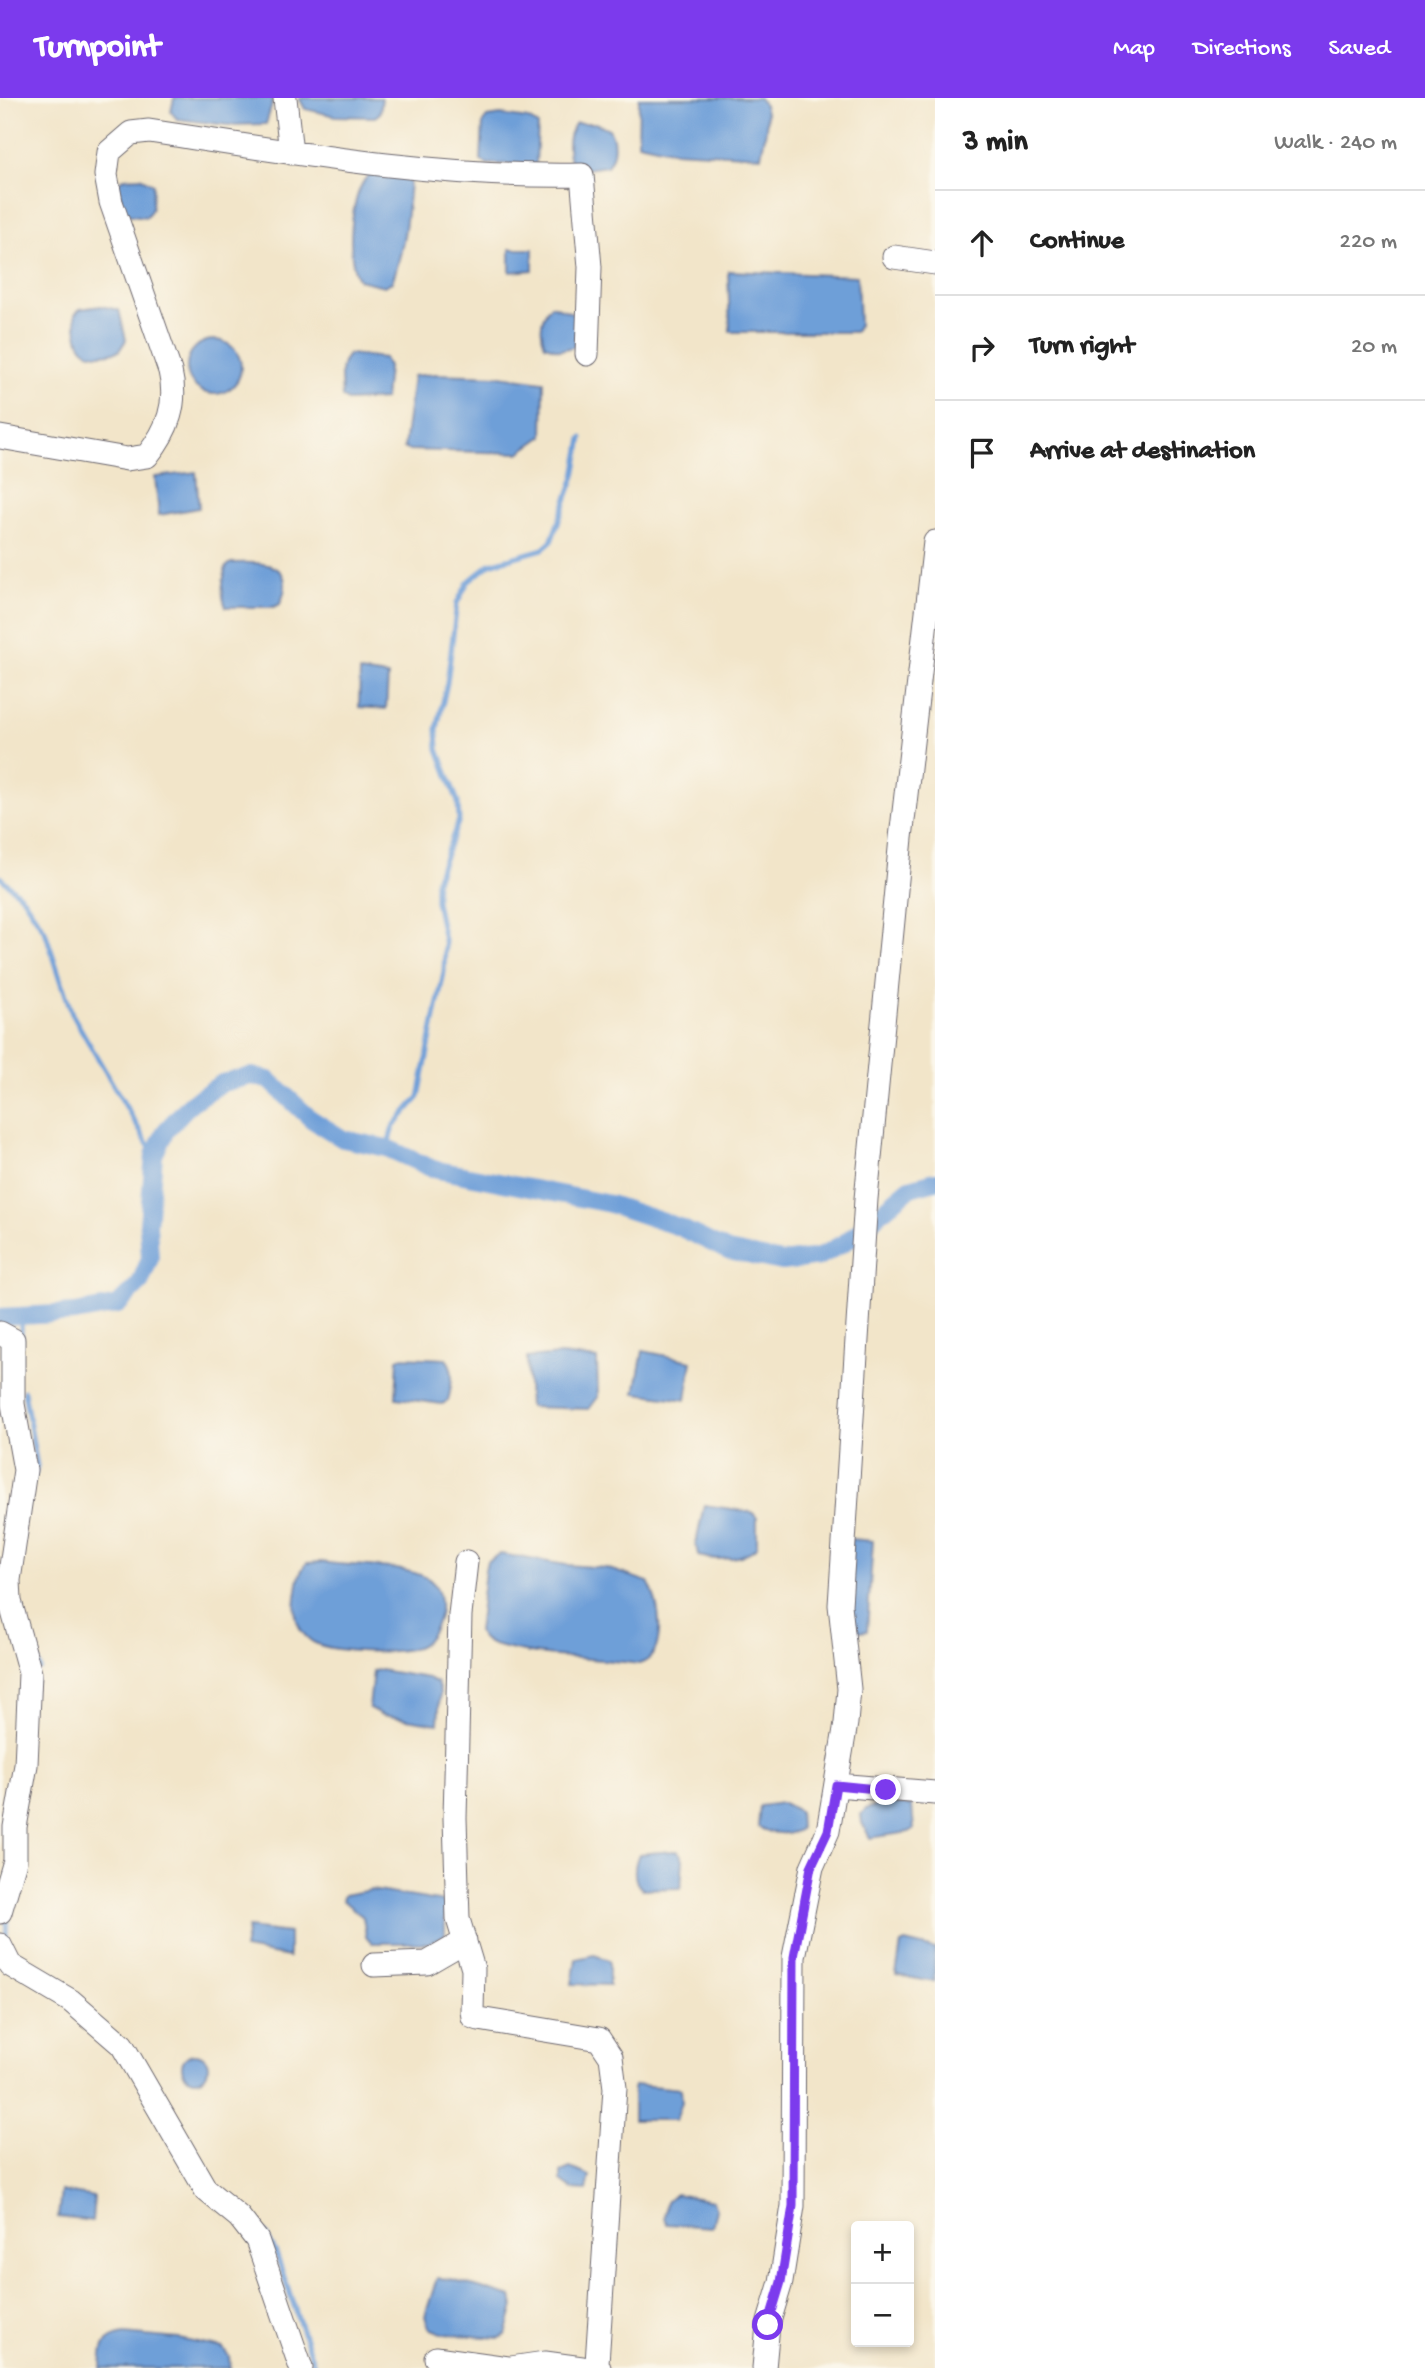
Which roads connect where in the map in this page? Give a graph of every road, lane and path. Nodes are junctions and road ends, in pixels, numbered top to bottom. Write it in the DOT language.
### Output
graph roads {
  1 [pos="285,98"];
  2 [pos="290,153"];
  3 [pos="894,257"];
  4 [pos="935,262"];
  5 [pos="587,354"];
  6 [pos="0,437"];
  7 [pos="935,542"];
  8 [pos="0,1334"];
  9 [pos="466,1562"];
  10 [pos="836,1785"];
  11 [pos="935,1793"];
  12 [pos="0,1912"];
  13 [pos="465,1941"];
  14 [pos="0,1945"];
  15 [pos="373,1965"];
  16 [pos="436,2358"];
  17 [pos="301,2368"];
  18 [pos="509,2368"];
  19 [pos="582,2368"];
  20 [pos="599,2368"];
  21 [pos="764,2368"];
  1 -- 2 [label="street"];
  2 -- 5 [label="street"];
  2 -- 6 [label="street"];
  3 -- 4 [label="street"];
  7 -- 10 [label="street"];
  8 -- 12 [label="street"];
  9 -- 13 [label="street"];
  10 -- 11 [label="street"];
  10 -- 21 [label="street"];
  13 -- 15 [label="street"];
  13 -- 20 [label="street"];
  14 -- 17 [label="street"];
  16 -- 18 [label="street"];
  18 -- 19 [label="street"];
}
